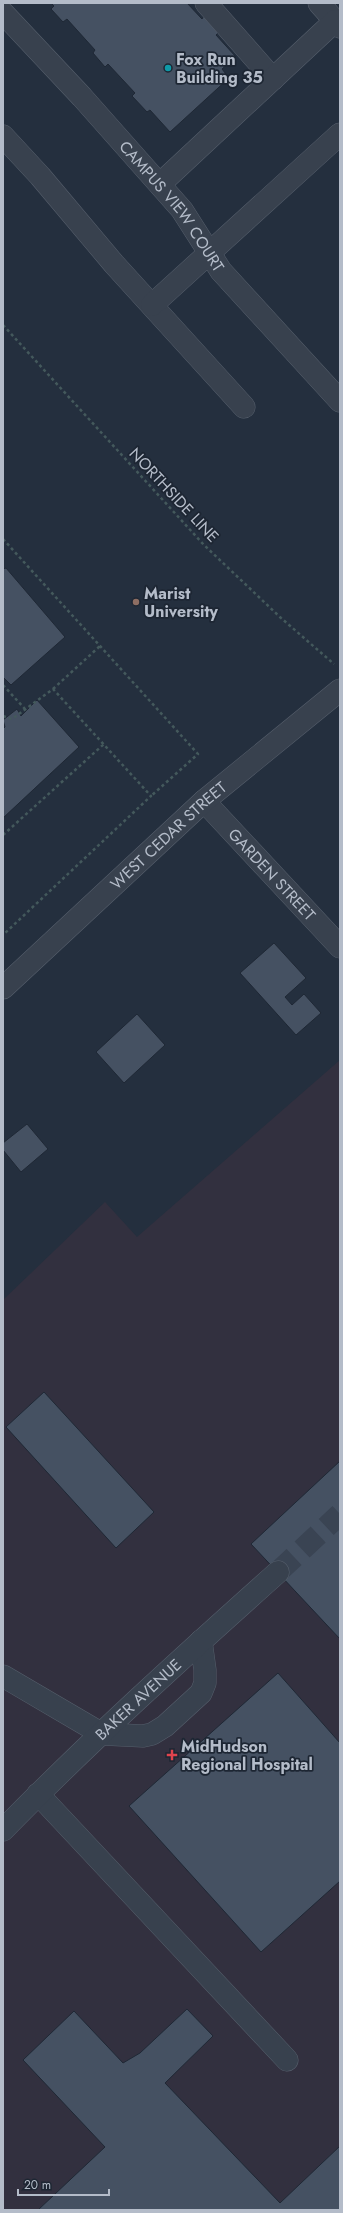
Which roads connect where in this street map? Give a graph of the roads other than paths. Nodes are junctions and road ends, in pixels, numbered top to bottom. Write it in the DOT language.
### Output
graph roads {
  1 [pos="206,3"];
  2 [pos="319,3"];
  3 [pos="3,13"];
  4 [pos="338,24"];
  5 [pos="273,79"];
  6 [pos="340,134"];
  7 [pos="3,136"];
  8 [pos="160,184"];
  9 [pos="211,252"];
  10 [pos="152,305"];
  11 [pos="340,401"];
  12 [pos="244,407"];
  13 [pos="340,690"];
  14 [pos="204,801"];
  15 [pos="340,947"];
  16 [pos="3,988"];
  17 [pos="278,1572"];
  18 [pos="201,1641"];
  19 [pos="3,1676"];
  20 [pos="102,1734"];
  21 [pos="38,1794"];
  22 [pos="3,1830"];
  23 [pos="287,2060"];
  1 -- 5 [label="street"];
  2 -- 4 [label="street"];
  3 -- 8 [label="street, CAMPUS VIEW COURT"];
  4 -- 5 [label="street"];
  5 -- 8 [label="street"];
  6 -- 9 [label="street"];
  7 -- 10 [label="street"];
  8 -- 9 [label="street, CAMPUS VIEW COURT"];
  9 -- 10 [label="street"];
  9 -- 11 [label="street, CAMPUS VIEW COURT"];
  10 -- 12 [label="street"];
  13 -- 14 [label="street, WEST CEDAR STREET"];
  14 -- 15 [label="street, GARDEN STREET"];
  14 -- 16 [label="street, WEST CEDAR STREET"];
  17 -- 18 [label="street, BAKER AVENUE"];
  18 -- 20 [label="street, BAKER AVENUE"];
  18 -- 20 [label="street"];
  19 -- 20 [label="street"];
  20 -- 21 [label="street, BAKER AVENUE"];
  21 -- 22 [label="street, BAKER AVENUE"];
  21 -- 23 [label="street"];
}
